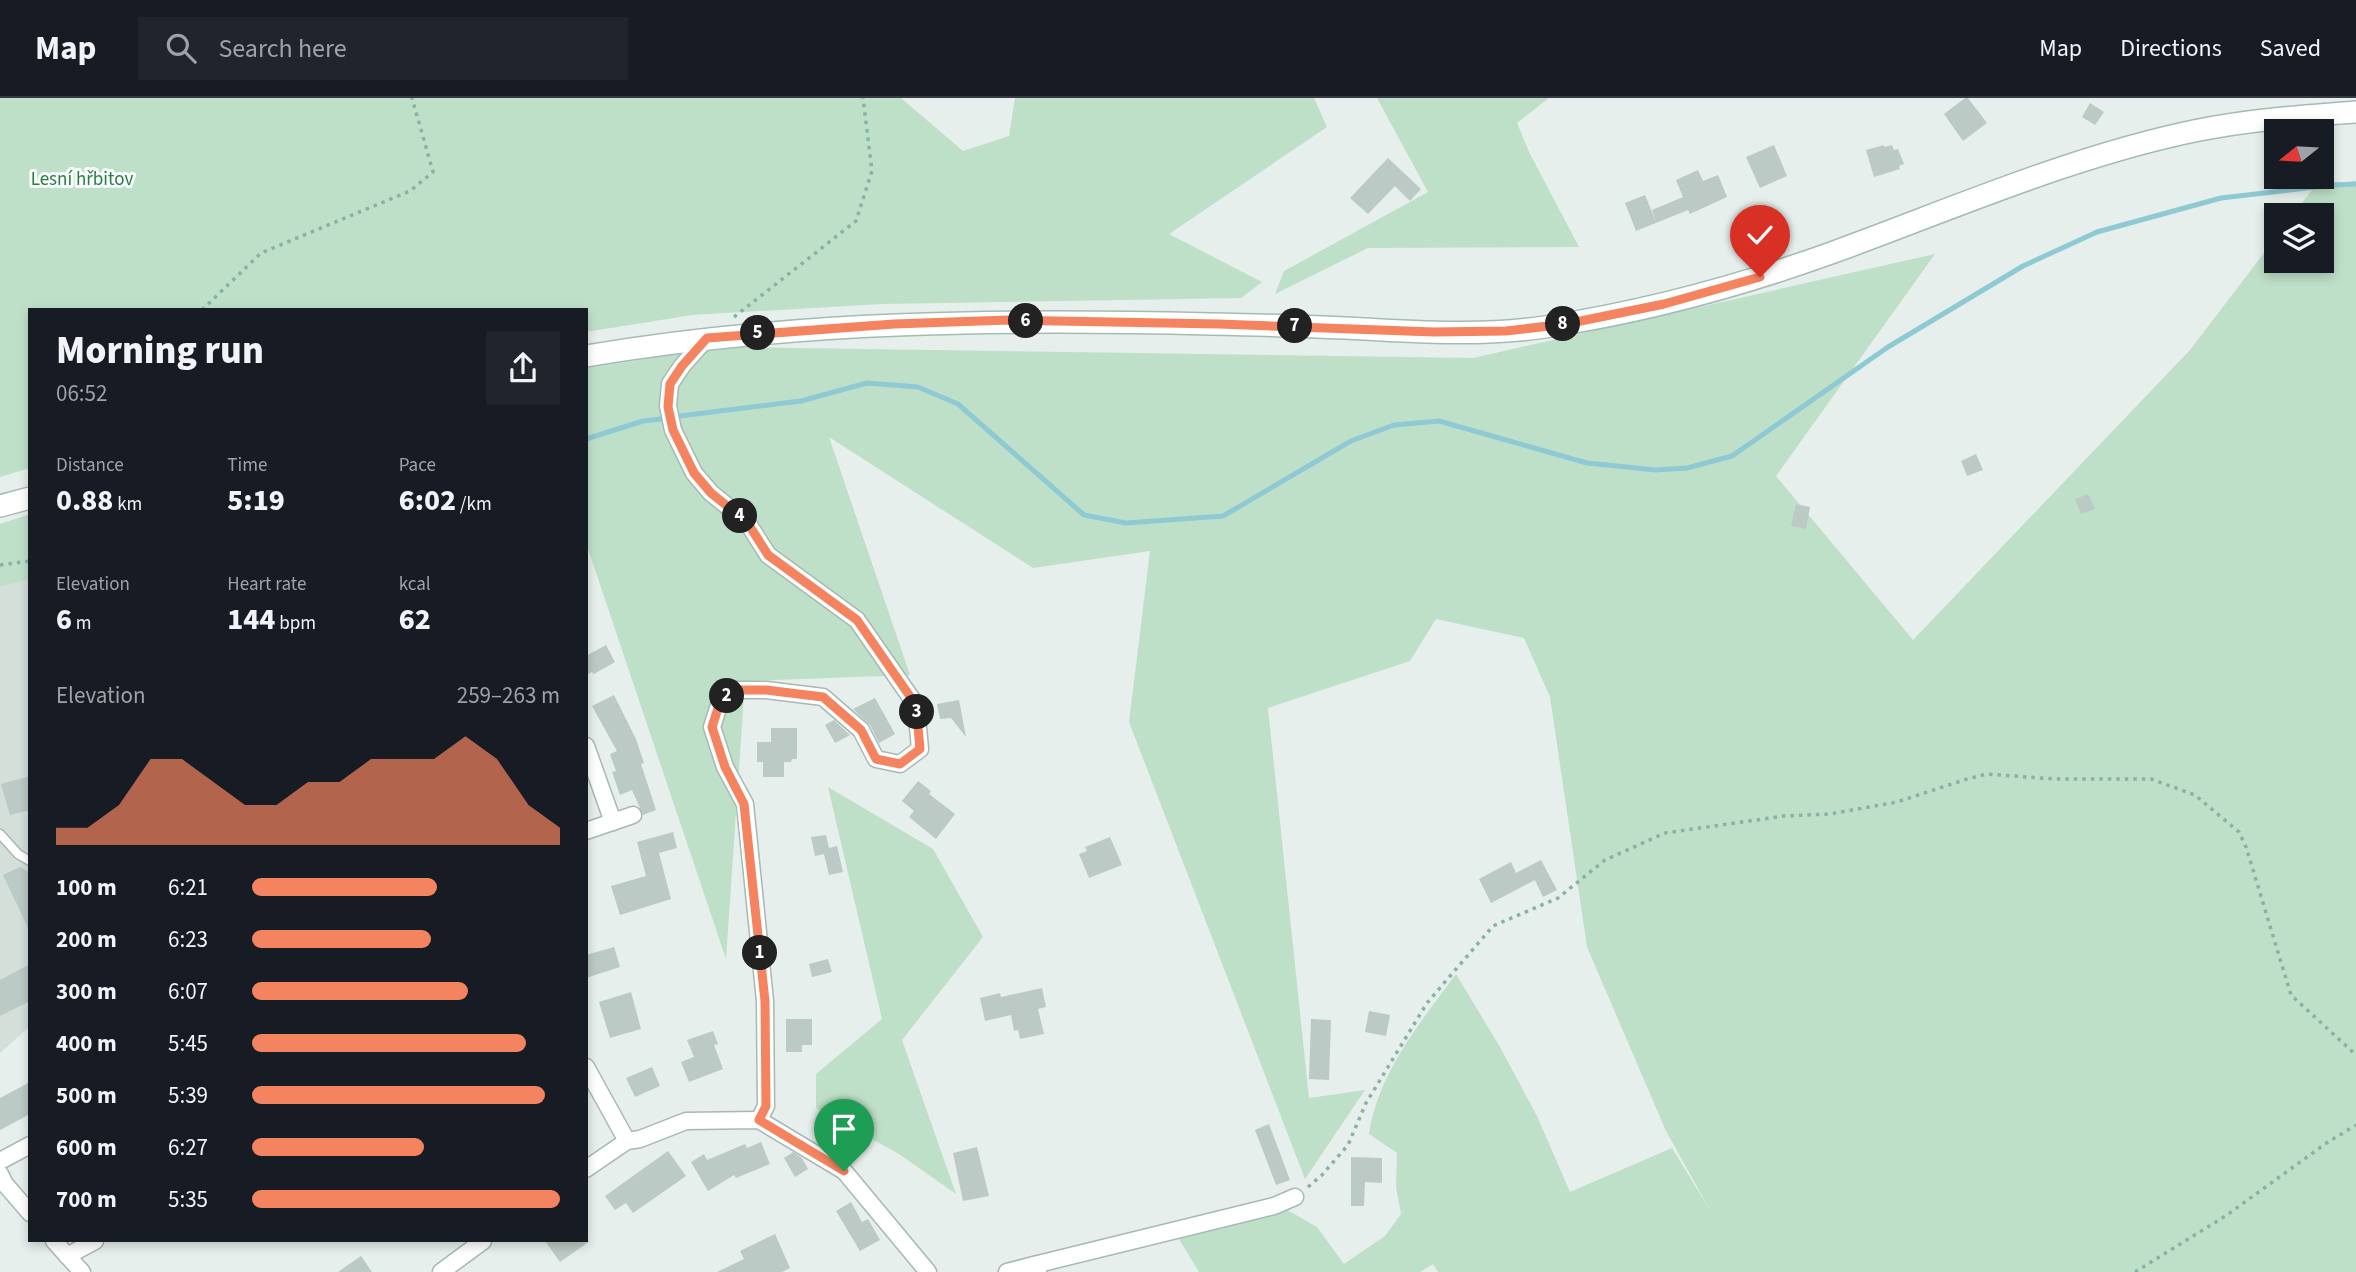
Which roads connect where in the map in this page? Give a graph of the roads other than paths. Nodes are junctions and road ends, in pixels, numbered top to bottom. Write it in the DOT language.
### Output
graph roads {
  1 [pos="2356,112"];
  2 [pos="707,338"];
  3 [pos="588,356"];
  4 [pos="28,499"];
  5 [pos="0,506"];
  6 [pos="588,752"];
  7 [pos="633,815"];
  8 [pos="613,822"];
  9 [pos="588,830"];
  10 [pos="0,834"];
  11 [pos="28,860"];
  12 [pos="588,1071"];
  13 [pos="759,1120"];
  14 [pos="627,1142"];
  15 [pos="28,1145"];
  16 [pos="0,1161"];
  17 [pos="588,1168"];
  18 [pos="0,1174"];
  19 [pos="1295,1197"];
  20 [pos="28,1211"];
  21 [pos="55,1242"];
  22 [pos="93,1242"];
  23 [pos="482,1242"];
  24 [pos="67,1256"];
  25 [pos="1036,1269"];
  26 [pos="82,1272"];
  27 [pos="441,1272"];
  28 [pos="928,1272"];
  29 [pos="1007,1272"];
  1 -- 2 [label="main road"];
  2 -- 3 [label="main road"];
  2 -- 13 [label="street"];
  4 -- 5 [label="main road"];
  6 -- 8 [label="street"];
  7 -- 8 [label="street"];
  8 -- 9 [label="street"];
  10 -- 11 [label="lane"];
  12 -- 14 [label="street"];
  13 -- 14 [label="street"];
  13 -- 28 [label="street"];
  14 -- 17 [label="street"];
  15 -- 16 [label="street"];
  18 -- 20 [label="street"];
  19 -- 25 [label="street"];
  21 -- 24 [label="street"];
  22 -- 24 [label="street"];
  23 -- 27 [label="street"];
  24 -- 26 [label="street"];
  25 -- 29 [label="street"];
}
